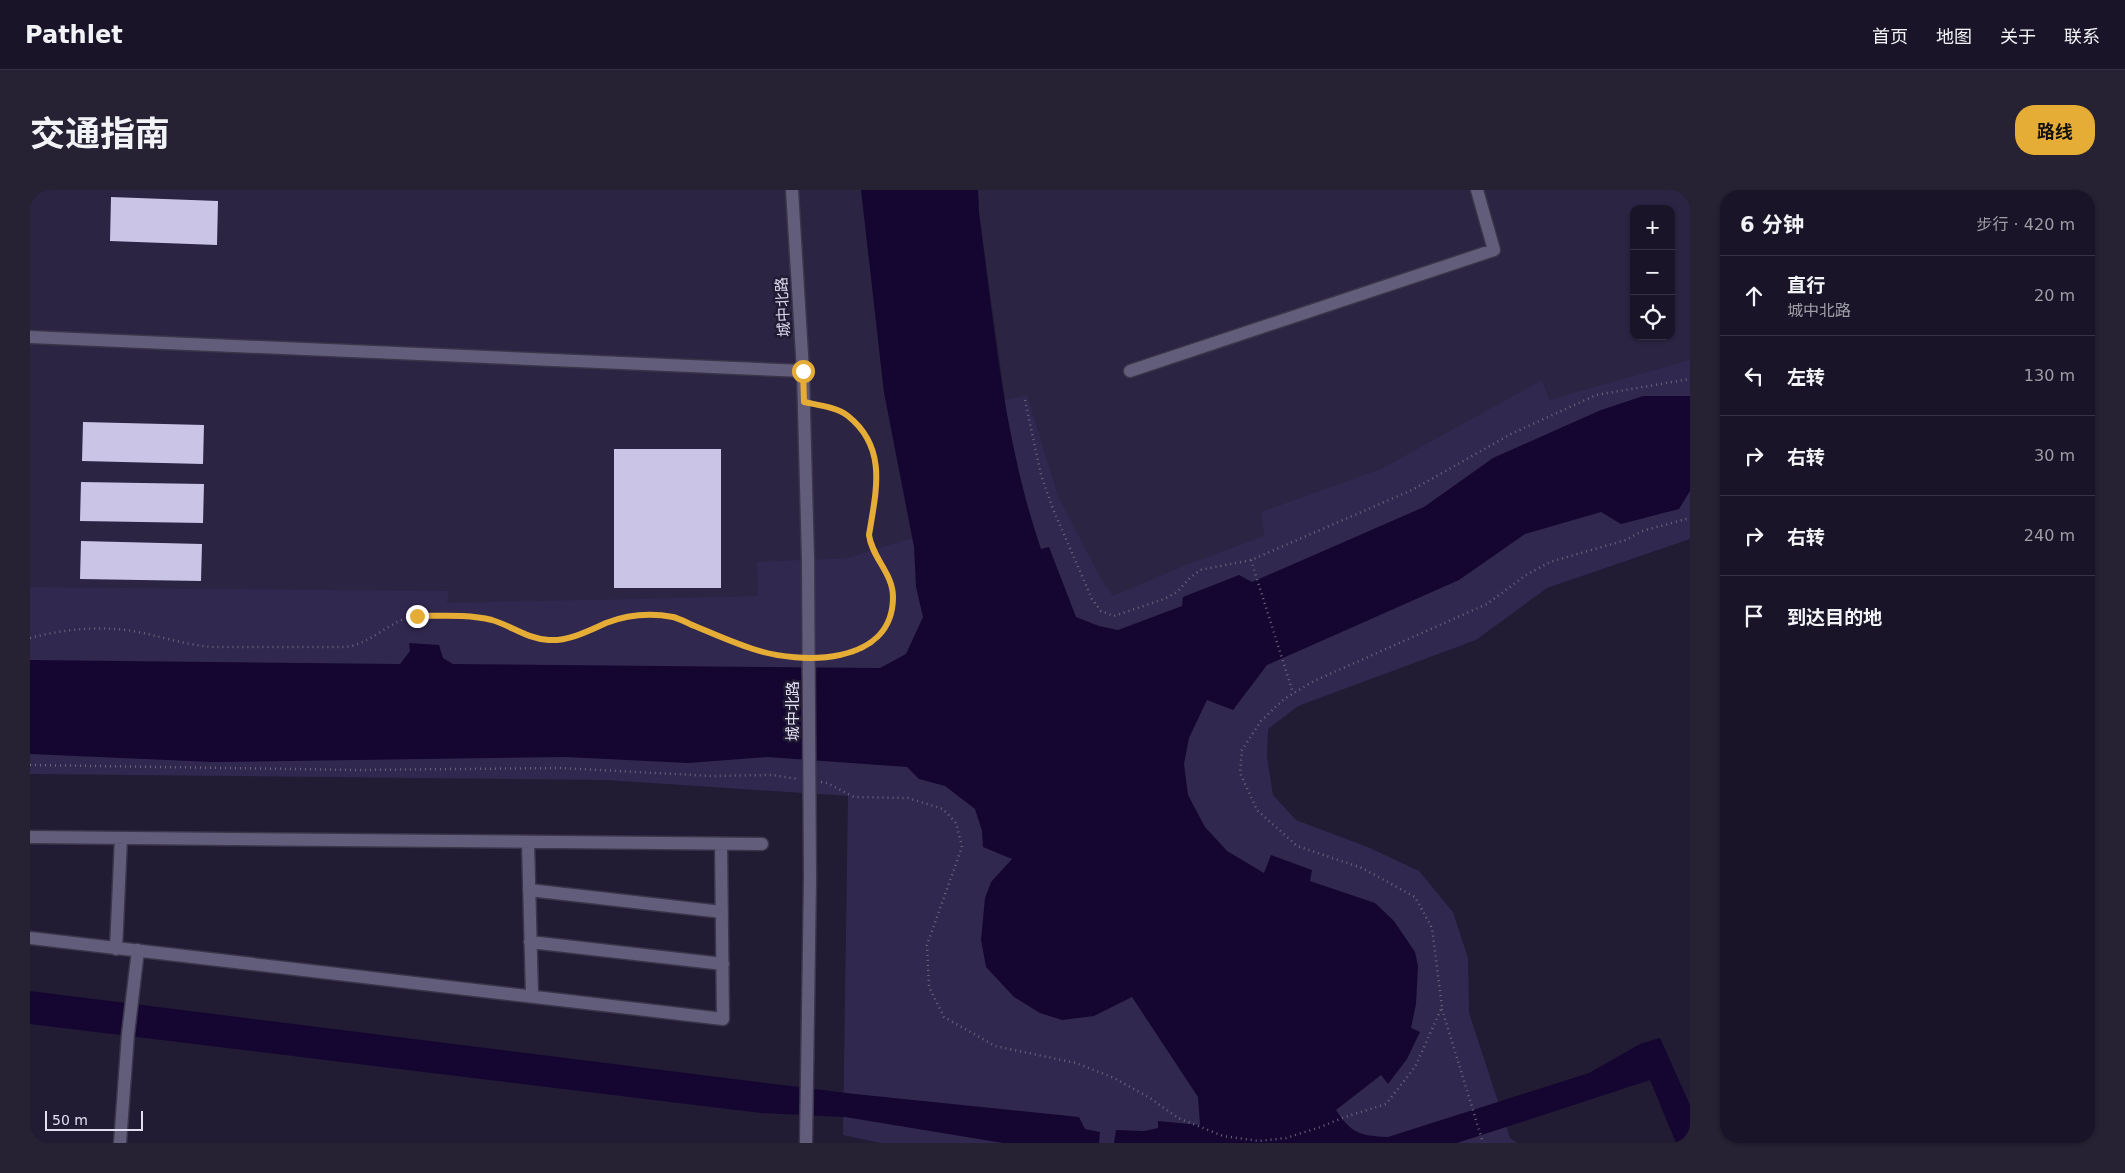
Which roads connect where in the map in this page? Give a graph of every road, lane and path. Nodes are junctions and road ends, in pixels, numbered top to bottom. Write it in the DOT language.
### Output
graph roads {
  1 [pos="792,190"];
  2 [pos="1477,190"];
  3 [pos="30,337"];
  4 [pos="803,371"];
  5 [pos="1130,371"];
  6 [pos="1690,379"];
  7 [pos="1024,400"];
  8 [pos="804,402"];
  9 [pos="1690,518"];
  10 [pos="1251,560"];
  11 [pos="30,638"];
  12 [pos="805,657"];
  13 [pos="814,657"];
  14 [pos="1293,693"];
  15 [pos="30,837"];
  16 [pos="121,838"];
  17 [pos="528,843"];
  18 [pos="721,844"];
  19 [pos="762,844"];
  20 [pos="529,890"];
  21 [pos="722,912"];
  22 [pos="30,938"];
  23 [pos="530,942"];
  24 [pos="116,949"];
  25 [pos="138,950"];
  26 [pos="723,964"];
  27 [pos="532,995"];
  28 [pos="1442,1007"];
  29 [pos="1178,1118"];
  30 [pos="1234,1138"];
  31 [pos="806,1140"];
  32 [pos="120,1143"];
  33 [pos="1231,1143"];
  34 [pos="1483,1143"];
  1 -- 4 [label="street, 城中北路"];
  2 -- 5 [label="street"];
  3 -- 4 [label="street"];
  4 -- 8 [label="street, 城中北路"];
  6 -- 10 [label="path"];
  7 -- 10 [label="path"];
  8 -- 13 [label="path"];
  8 -- 31 [label="street, 城中北路, bridge"];
  9 -- 14 [label="path"];
  10 -- 14 [label="path"];
  11 -- 12 [label="path"];
  14 -- 28 [label="path"];
  15 -- 16 [label="street"];
  16 -- 17 [label="street"];
  16 -- 24 [label="street"];
  17 -- 18 [label="street"];
  17 -- 20 [label="street"];
  18 -- 19 [label="street"];
  18 -- 21 [label="street"];
  20 -- 21 [label="street"];
  20 -- 23 [label="street"];
  21 -- 26 [label="street"];
  22 -- 24 [label="street"];
  23 -- 26 [label="street"];
  23 -- 27 [label="street"];
  24 -- 25 [label="street"];
  25 -- 27 [label="street"];
  25 -- 32 [label="street"];
  26 -- 27 [label="street"];
  28 -- 30 [label="path"];
  28 -- 34 [label="path"];
  29 -- 30 [label="path"];
  30 -- 33 [label="path"];
}
